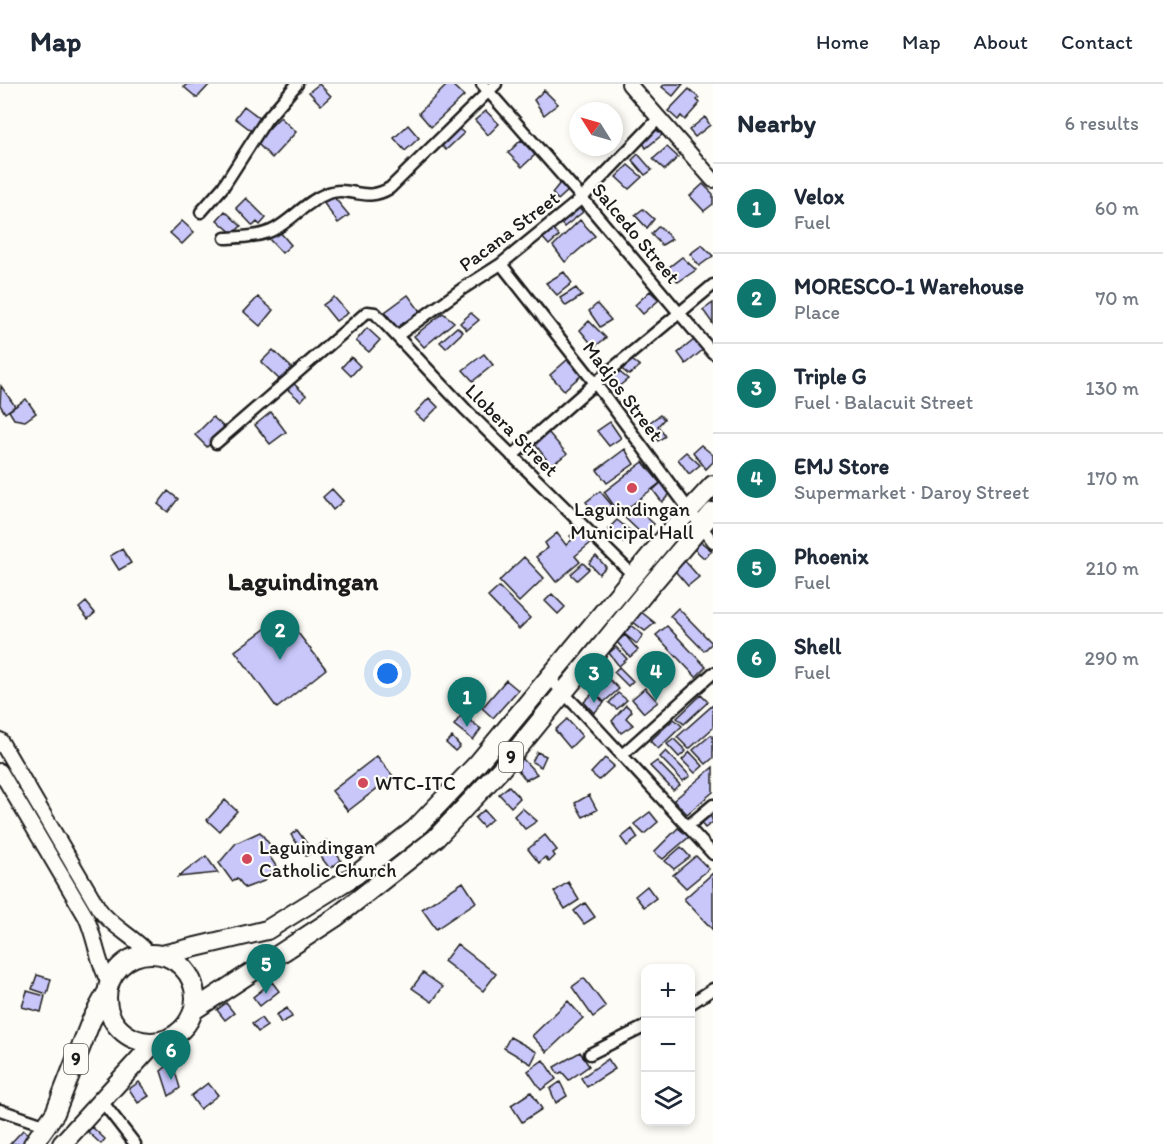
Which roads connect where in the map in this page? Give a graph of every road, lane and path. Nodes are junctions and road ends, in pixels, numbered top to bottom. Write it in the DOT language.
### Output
graph roads {
  1 [pos="297,84"];
  2 [pos="629,84"];
  3 [pos="489,87"];
  4 [pos="659,118"];
  5 [pos="713,180"];
  6 [pos="582,198"];
  7 [pos="201,212"];
  8 [pos="225,238"];
  9 [pos="501,264"];
  10 [pos="713,285"];
  11 [pos="679,312"];
  12 [pos="397,336"];
  13 [pos="713,353"];
  14 [pos="595,383"];
  15 [pos="216,443"];
  16 [pos="512,456"];
  17 [pos="713,485"];
  18 [pos="690,510"];
  19 [pos="713,512"];
  20 [pos="700,526"];
  21 [pos="713,542"];
  22 [pos="634,576"];
  23 [pos="713,673"];
  24 [pos="549,678"];
  25 [pos="563,692"];
  26 [pos="0,740"];
  27 [pos="622,755"];
  28 [pos="0,771"];
  29 [pos="713,805"];
  30 [pos="688,826"];
  31 [pos="713,854"];
  32 [pos="155,954"];
  33 [pos="108,987"];
  34 [pos="713,989"];
  35 [pos="695,1001"];
  36 [pos="194,1010"];
  37 [pos="641,1028"];
  38 [pos="154,1043"];
  39 [pos="590,1054"];
  40 [pos="101,1100"];
  41 [pos="0,1110"];
  42 [pos="47,1126"];
  43 [pos="33,1144"];
  44 [pos="62,1144"];
  45 [pos="135,1144"];
  1 -- 7 [label="street"];
  2 -- 4 [label="main road"];
  3 -- 6 [label="street, Salcedo Street"];
  3 -- 8 [label="street"];
  4 -- 5 [label="main road"];
  4 -- 6 [label="street, Pacana Street"];
  6 -- 9 [label="street, Pacana Street"];
  6 -- 11 [label="street, Salcedo Street"];
  9 -- 12 [label="street, Pacana Street"];
  9 -- 14 [label="street, Madjos Street"];
  10 -- 11 [label="street"];
  11 -- 13 [label="street, Salcedo Street"];
  11 -- 14 [label="street"];
  12 -- 15 [label="street, Llobera Street"];
  12 -- 16 [label="street, Llobera Street"];
  14 -- 16 [label="street"];
  14 -- 18 [label="street, Madjos Street"];
  16 -- 22 [label="street, Llobera Street"];
  17 -- 18 [label="highway, 9"];
  18 -- 20 [label="street, Madjos Street"];
  18 -- 22 [label="highway, 9"];
  19 -- 20 [label="highway, 9"];
  20 -- 21 [label="street, Madjos Street"];
  20 -- 25 [label="highway, 9"];
  22 -- 24 [label="highway, 9"];
  23 -- 27 [label="street"];
  24 -- 25 [label="street"];
  24 -- 32 [label="highway, 9"];
  25 -- 27 [label="street"];
  25 -- 36 [label="highway, 9"];
  26 -- 32 [label="main road"];
  27 -- 30 [label="street"];
  28 -- 33 [label="main road"];
  29 -- 30 [label="street"];
  30 -- 31 [label="street"];
  32 -- 33 [label="highway, 9"];
  32 -- 36 [label="highway"];
  33 -- 38 [label="highway"];
  33 -- 42 [label="highway, 9"];
  34 -- 35 [label="street"];
  36 -- 38 [label="highway, 9"];
  37 -- 39 [label="street"];
  38 -- 40 [label="highway, 9"];
  40 -- 44 [label="highway, 9"];
  40 -- 45 [label="street"];
  41 -- 42 [label="street"];
  42 -- 43 [label="highway, 9"];
}
